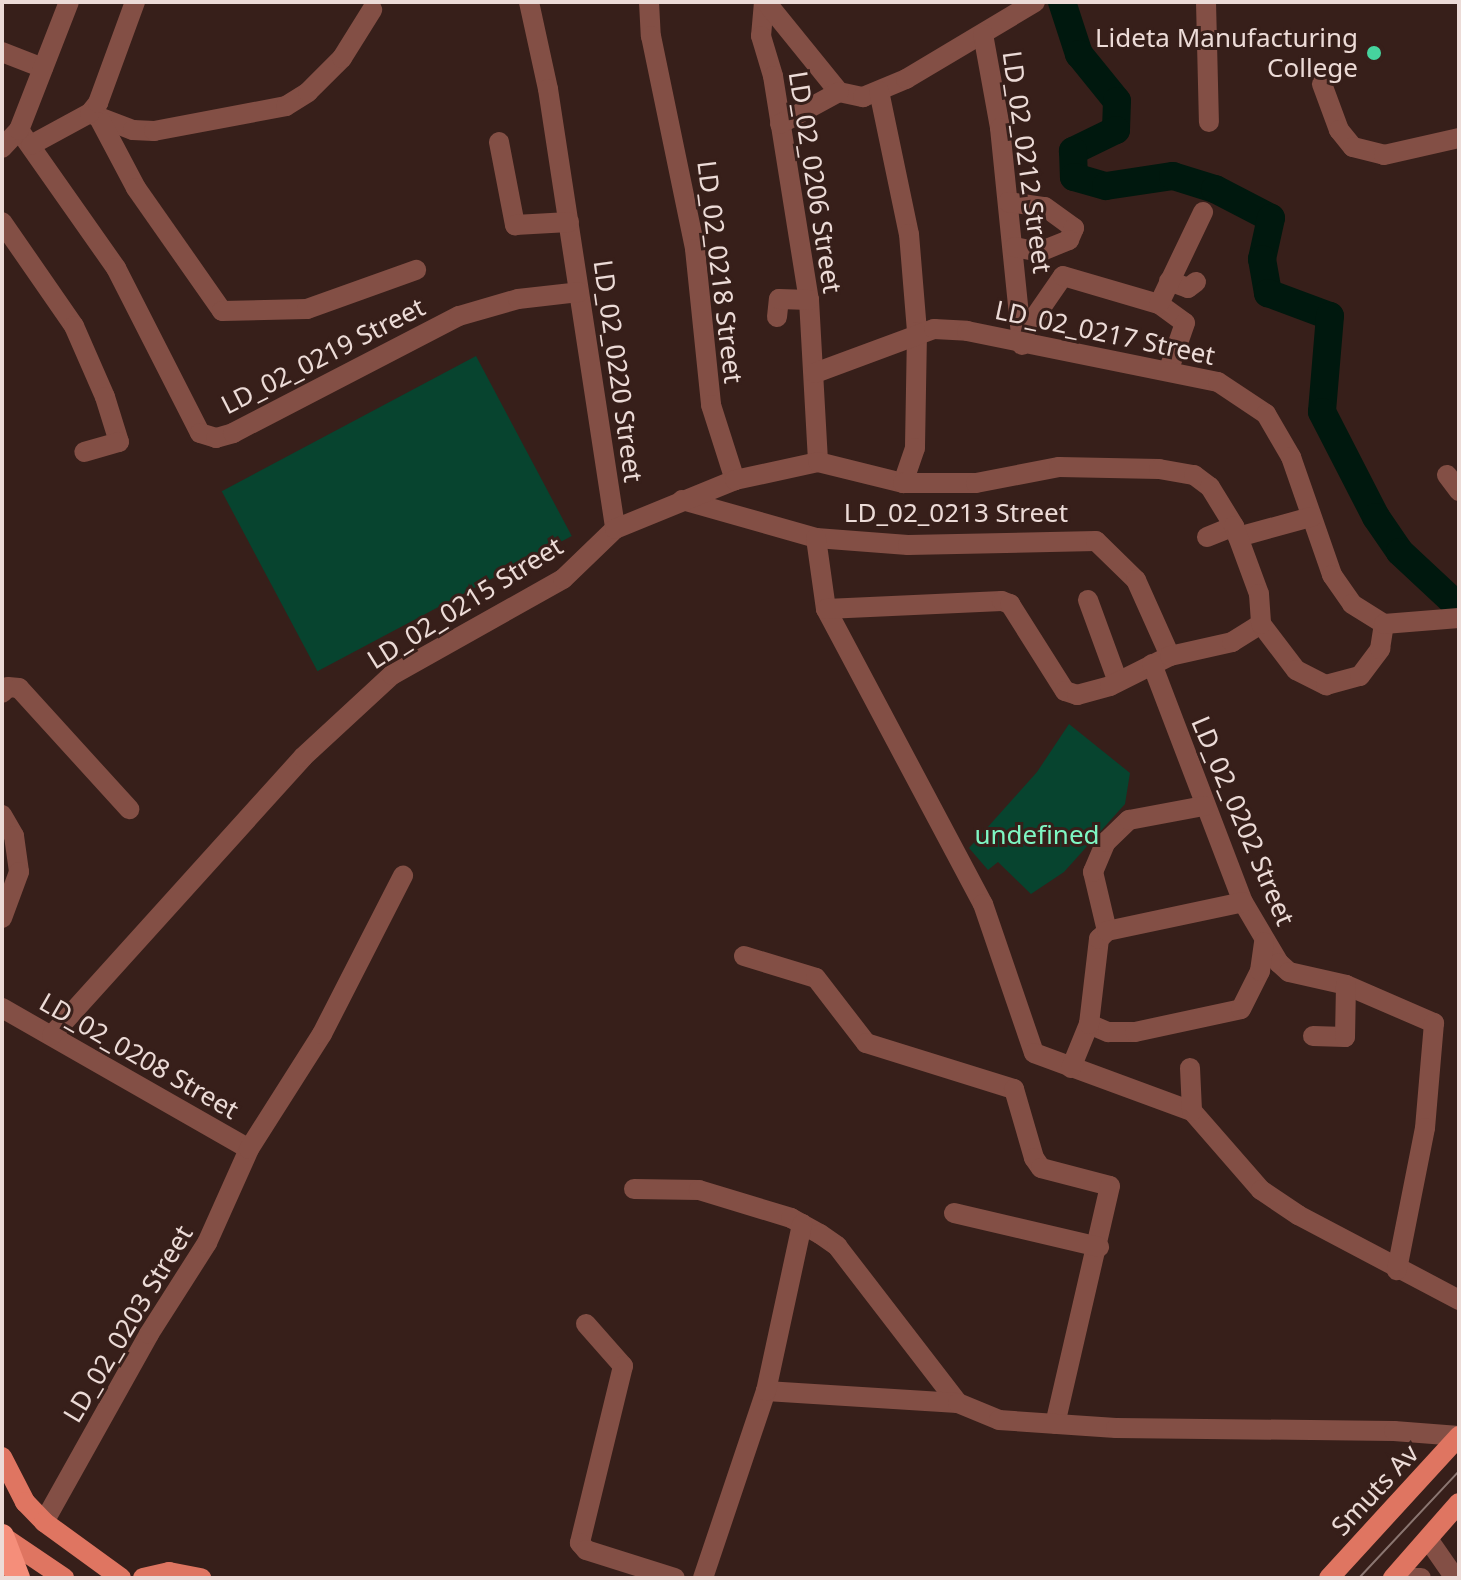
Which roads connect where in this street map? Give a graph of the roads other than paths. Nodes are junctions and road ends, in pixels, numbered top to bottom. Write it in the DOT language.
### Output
graph roads {
  1 [pos="69,2"];
  2 [pos="135,2"];
  3 [pos="529,2"];
  4 [pos="649,2"];
  5 [pos="765,2"];
  6 [pos="1035,2"];
  7 [pos="1206,2"];
  8 [pos="372,10"];
  9 [pos="983,34"];
  10 [pos="2,52"];
  11 [pos="43,68"];
  12 [pos="1322,84"];
  13 [pos="879,91"];
  14 [pos="839,92"];
  15 [pos="94,116"];
  16 [pos="1209,122"];
  17 [pos="780,124"];
  18 [pos="25,137"];
  19 [pos="1459,138"];
  20 [pos="499,142"];
  21 [pos="2,148"];
  22 [pos="1008,202"];
  23 [pos="1203,212"];
  24 [pos="2,222"];
  25 [pos="569,222"];
  26 [pos="1014,247"];
  27 [pos="416,270"];
  28 [pos="1169,281"];
  29 [pos="1196,282"];
  30 [pos="579,292"];
  31 [pos="809,300"];
  32 [pos="1159,304"];
  33 [pos="777,317"];
  34 [pos="917,332"];
  35 [pos="1022,340"];
  36 [pos="1169,369"];
  37 [pos="815,373"];
  38 [pos="84,452"];
  39 [pos="818,462"];
  40 [pos="735,480"];
  41 [pos="903,483"];
  42 [pos="682,500"];
  43 [pos="1311,517"];
  44 [pos="615,529"];
  45 [pos="1236,532"];
  46 [pos="1207,537"];
  47 [pos="816,538"];
  48 [pos="1088,600"];
  49 [pos="826,609"];
  50 [pos="1449,619"];
  51 [pos="1261,624"];
  52 [pos="1384,624"];
  53 [pos="1161,660"];
  54 [pos="1118,682"];
  55 [pos="2,693"];
  56 [pos="1204,806"];
  57 [pos="129,809"];
  58 [pos="2,815"];
  59 [pos="403,876"];
  60 [pos="1243,902"];
  61 [pos="4,908"];
  62 [pos="1107,931"];
  63 [pos="1264,942"];
  64 [pos="744,956"];
  65 [pos="1346,985"];
  66 [pos="2,1008"];
  67 [pos="1089,1024"];
  68 [pos="52,1035"];
  69 [pos="1313,1036"];
  70 [pos="1071,1068"];
  71 [pos="1190,1068"];
  72 [pos="1192,1111"];
  73 [pos="249,1149"];
  74 [pos="634,1189"];
  75 [pos="954,1213"];
  76 [pos="802,1224"];
  77 [pos="1099,1247"];
  78 [pos="1397,1270"];
  79 [pos="1459,1300"];
  80 [pos="586,1324"];
  81 [pos="766,1391"];
  82 [pos="958,1403"];
  83 [pos="1055,1424"];
  84 [pos="1459,1436"];
  85 [pos="2,1457"];
  86 [pos="1459,1503"];
  87 [pos="44,1522"];
  88 [pos="2,1536"];
  89 [pos="1428,1539"];
  90 [pos="642,1574"];
  91 [pos="18,1578"];
  92 [pos="64,1578"];
  93 [pos="121,1578"];
  94 [pos="143,1578"];
  95 [pos="201,1578"];
  96 [pos="675,1578"];
  97 [pos="703,1578"];
  98 [pos="1329,1578"];
  99 [pos="1393,1578"];
  100 [pos="1399,1578"];
  101 [pos="1421,1578"];
  102 [pos="1455,1578"];
  1 -- 11 [label="street"];
  2 -- 15 [label="street"];
  3 -- 25 [label="street, LD_02_0220 Street"];
  4 -- 40 [label="street, LD_02_0218 Street"];
  5 -- 14 [label="street"];
  5 -- 17 [label="street, LD_02_0206 Street"];
  6 -- 9 [label="street"];
  7 -- 16 [label="street"];
  8 -- 15 [label="street"];
  9 -- 13 [label="street"];
  9 -- 22 [label="street, LD_02_0212 Street"];
  10 -- 11 [label="street"];
  11 -- 18 [label="street"];
  12 -- 19 [label="street"];
  13 -- 14 [label="street"];
  13 -- 34 [label="street"];
  14 -- 17 [label="street"];
  15 -- 18 [label="street"];
  15 -- 27 [label="street"];
  17 -- 31 [label="street, LD_02_0206 Street"];
  18 -- 21 [label="street"];
  18 -- 30 [label="street, LD_02_0219 Street"];
  20 -- 25 [label="street"];
  22 -- 26 [label="street, LD_02_0212 Street"];
  22 -- 26 [label="street"];
  23 -- 28 [label="street"];
  24 -- 38 [label="street"];
  25 -- 30 [label="street, LD_02_0220 Street"];
  26 -- 35 [label="street, LD_02_0212 Street"];
  28 -- 29 [label="street"];
  28 -- 32 [label="street"];
  30 -- 44 [label="street, LD_02_0220 Street"];
  31 -- 33 [label="street"];
  31 -- 37 [label="street, LD_02_0206 Street"];
  32 -- 35 [label="street"];
  32 -- 36 [label="street"];
  34 -- 35 [label="street, LD_02_0217 Street"];
  34 -- 37 [label="street"];
  34 -- 41 [label="street"];
  35 -- 36 [label="street, LD_02_0217 Street"];
  36 -- 43 [label="street, LD_02_0217 Street"];
  37 -- 39 [label="street, LD_02_0206 Street"];
  39 -- 40 [label="street, LD_02_0215 Street"];
  39 -- 41 [label="street, LD_02_0215 Street"];
  40 -- 42 [label="street, LD_02_0215 Street"];
  41 -- 45 [label="street, LD_02_0215 Street"];
  42 -- 44 [label="street, LD_02_0215 Street"];
  42 -- 47 [label="street, LD_02_0213 Street"];
  43 -- 45 [label="street"];
  43 -- 52 [label="street, LD_02_0217 Street"];
  44 -- 68 [label="street, LD_02_0215 Street"];
  45 -- 46 [label="street"];
  45 -- 51 [label="street, LD_02_0215 Street"];
  47 -- 49 [label="street"];
  47 -- 53 [label="street, LD_02_0213 Street"];
  48 -- 54 [label="street"];
  49 -- 54 [label="street"];
  49 -- 70 [label="street"];
  50 -- 52 [label="street"];
  51 -- 52 [label="street"];
  51 -- 53 [label="street"];
  53 -- 54 [label="street"];
  53 -- 56 [label="street, LD_02_0202 Street"];
  55 -- 57 [label="street"];
  56 -- 60 [label="street, LD_02_0202 Street"];
  56 -- 62 [label="street"];
  58 -- 61 [label="street"];
  59 -- 73 [label="street, LD_02_0203 Street"];
  60 -- 62 [label="street"];
  60 -- 63 [label="street, LD_02_0202 Street"];
  62 -- 67 [label="street"];
  63 -- 65 [label="street, LD_02_0202 Street"];
  63 -- 67 [label="street"];
  64 -- 77 [label="street"];
  65 -- 69 [label="street"];
  65 -- 78 [label="street, LD_02_0202 Street"];
  66 -- 68 [label="street, LD_02_0208 Street"];
  67 -- 70 [label="street"];
  68 -- 73 [label="street, LD_02_0208 Street"];
  70 -- 72 [label="street"];
  71 -- 72 [label="street"];
  72 -- 78 [label="street"];
  73 -- 87 [label="street, LD_02_0203 Street"];
  74 -- 76 [label="street"];
  75 -- 77 [label="street"];
  76 -- 81 [label="street"];
  76 -- 82 [label="street"];
  77 -- 83 [label="street"];
  78 -- 79 [label="street"];
  80 -- 90 [label="street"];
  81 -- 82 [label="street"];
  81 -- 97 [label="street"];
  82 -- 83 [label="street"];
  83 -- 84 [label="street"];
  84 -- 98 [label="main road, Smuts Av"];
  85 -- 87 [label="main road"];
  86 -- 89 [label="main road"];
  87 -- 93 [label="main road"];
  88 -- 91 [label="highway"];
  88 -- 92 [label="main road"];
  89 -- 99 [label="main road"];
  89 -- 102 [label="street"];
  90 -- 96 [label="street"];
  94 -- 95 [label="main road"];
  100 -- 101 [label="street"];
}
